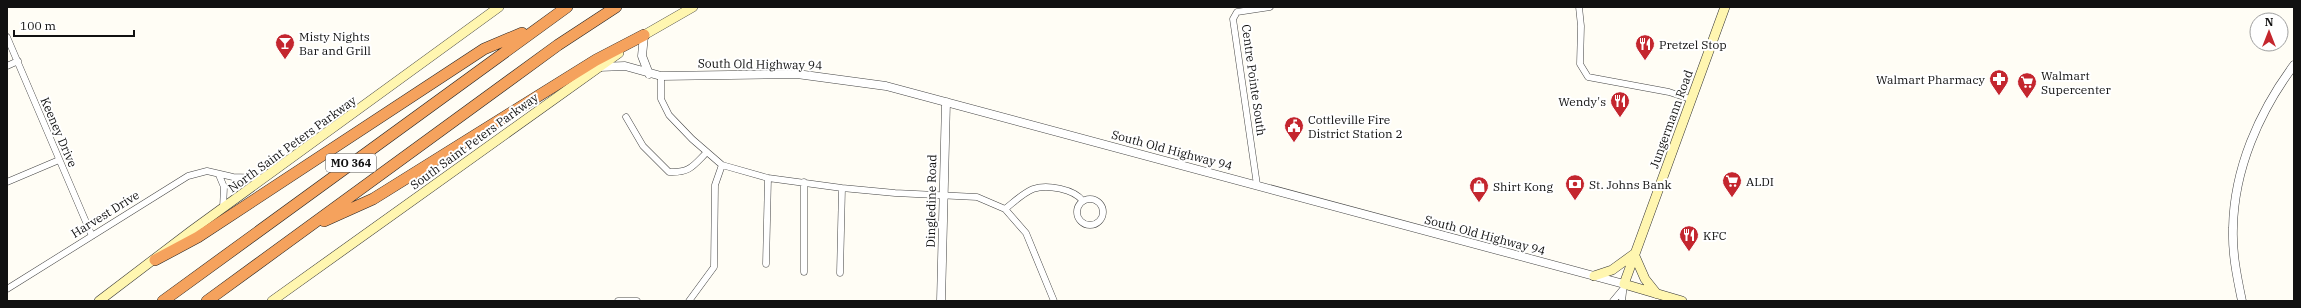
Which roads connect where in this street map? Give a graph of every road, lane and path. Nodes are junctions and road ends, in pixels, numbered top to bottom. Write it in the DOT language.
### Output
graph roads {
  1 [pos="499,7"];
  2 [pos="567,7"];
  3 [pos="616,7"];
  4 [pos="693,7"];
  5 [pos="1270,7"];
  6 [pos="1579,7"];
  7 [pos="1724,7"];
  8 [pos="540,25"];
  9 [pos="644,35"];
  10 [pos="7,37"];
  11 [pos="18,61"];
  12 [pos="2294,65"];
  13 [pos="7,66"];
  14 [pos="598,67"];
  15 [pos="649,74"];
  16 [pos="661,76"];
  17 [pos="1690,99"];
  18 [pos="946,102"];
  19 [pos="626,117"];
  20 [pos="706,152"];
  21 [pos="58,160"];
  22 [pos="722,165"];
  23 [pos="219,175"];
  24 [pos="266,178"];
  25 [pos="768,178"];
  26 [pos="7,182"];
  27 [pos="804,182"];
  28 [pos="1257,185"];
  29 [pos="842,188"];
  30 [pos="942,196"];
  31 [pos="1083,201"];
  32 [pos="222,209"];
  33 [pos="1005,209"];
  34 [pos="303,230"];
  35 [pos="92,236"];
  36 [pos="1634,254"];
  37 [pos="155,260"];
  38 [pos="766,264"];
  39 [pos="804,272"];
  40 [pos="840,273"];
  41 [pos="1594,276"];
  42 [pos="1623,287"];
  43 [pos="7,289"];
  44 [pos="1657,294"];
  45 [pos="618,300"];
  46 [pos="99,301"];
  47 [pos="162,301"];
  48 [pos="207,301"];
  49 [pos="272,301"];
  50 [pos="637,301"];
  51 [pos="689,301"];
  52 [pos="941,301"];
  53 [pos="1054,301"];
  54 [pos="1613,301"];
  55 [pos="1622,301"];
  56 [pos="1682,301"];
  57 [pos="2242,301"];
  1 -- 24 [label="main road, North Saint Peters Parkway"];
  2 -- 8 [label="highway, MO 364"];
  3 -- 34 [label="highway, MO 364"];
  4 -- 9 [label="main road, South Saint Peters Parkway"];
  5 -- 28 [label="street, Centre Pointe South"];
  6 -- 17 [label="street"];
  7 -- 17 [label="main road, Jungermann Road"];
  8 -- 37 [label="highway"];
  8 -- 47 [label="highway, MO 364"];
  9 -- 14 [label="main road, South Saint Peters Parkway"];
  9 -- 15 [label="street"];
  9 -- 34 [label="highway"];
  10 -- 11 [label="street, Keeney Drive"];
  11 -- 13 [label="street"];
  11 -- 21 [label="street, Keeney Drive"];
  12 -- 57 [label="street"];
  14 -- 15 [label="street, South Old Highway 94"];
  14 -- 49 [label="main road, South Saint Peters Parkway"];
  15 -- 16 [label="street, South Old Highway 94"];
  16 -- 18 [label="street, South Old Highway 94"];
  16 -- 20 [label="street"];
  17 -- 36 [label="main road, Jungermann Road"];
  18 -- 28 [label="street, South Old Highway 94"];
  18 -- 30 [label="street, Dingledine Road"];
  19 -- 20 [label="street"];
  20 -- 22 [label="street"];
  21 -- 26 [label="street"];
  21 -- 35 [label="street, Keeney Drive"];
  22 -- 25 [label="street"];
  22 -- 51 [label="street"];
  23 -- 24 [label="street, Harvest Drive"];
  23 -- 32 [label="street"];
  23 -- 35 [label="street, Harvest Drive"];
  24 -- 32 [label="main road, North Saint Peters Parkway"];
  25 -- 27 [label="street"];
  25 -- 38 [label="street"];
  27 -- 29 [label="street"];
  27 -- 39 [label="street"];
  28 -- 41 [label="street, South Old Highway 94"];
  29 -- 30 [label="street"];
  29 -- 40 [label="street"];
  30 -- 33 [label="street"];
  30 -- 52 [label="street, Dingledine Road"];
  31 -- 31 [label="street"];
  31 -- 33 [label="street"];
  32 -- 37 [label="main road, North Saint Peters Parkway"];
  33 -- 53 [label="street"];
  34 -- 48 [label="highway, MO 364"];
  35 -- 43 [label="street, Harvest Drive"];
  36 -- 41 [label="main road"];
  36 -- 42 [label="main road, Jungermann Road"];
  36 -- 44 [label="main road"];
  37 -- 46 [label="main road, North Saint Peters Parkway"];
  41 -- 42 [label="street, South Old Highway 94"];
  42 -- 44 [label="main road, South Old Highway 94"];
  42 -- 54 [label="street"];
  42 -- 55 [label="street"];
  44 -- 56 [label="main road, South Old Highway 94"];
  45 -- 50 [label="street"];
}
